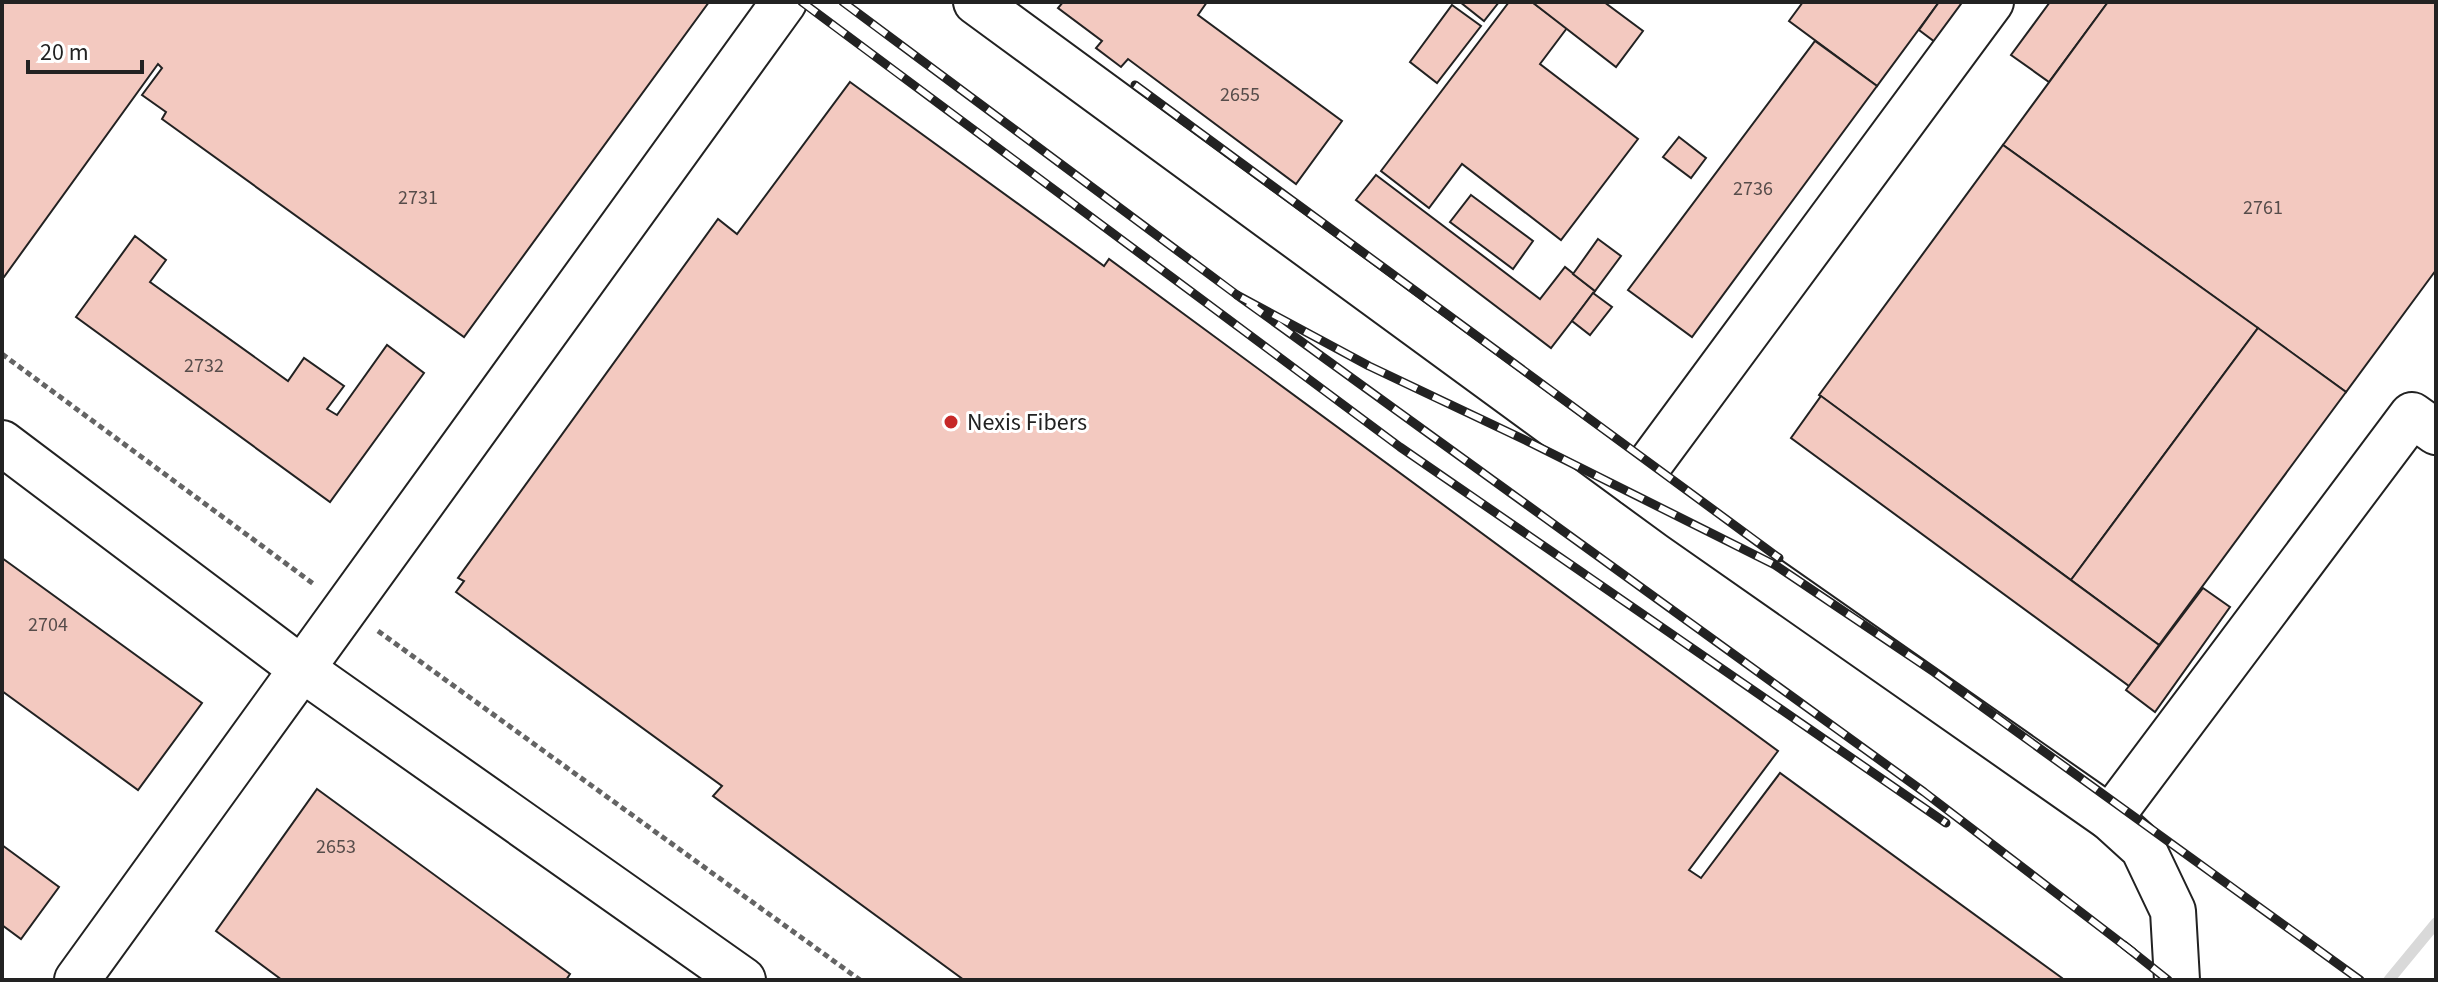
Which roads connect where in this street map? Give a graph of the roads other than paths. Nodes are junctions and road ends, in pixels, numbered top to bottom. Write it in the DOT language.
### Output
graph roads {
  1 [pos="784,2"];
  2 [pos="976,2"];
  3 [pos="1991,2"];
  4 [pos="2436,432"];
  5 [pos="2,443"];
  6 [pos="1635,484"];
  7 [pos="302,669"];
  8 [pos="2110,818"];
  9 [pos="77,980"];
  10 [pos="743,980"];
  11 [pos="2177,980"];
  1 -- 7 [label="lane"];
  2 -- 6 [label="lane"];
  3 -- 6 [label="lane"];
  4 -- 8 [label="lane"];
  5 -- 7 [label="lane"];
  6 -- 8 [label="lane"];
  7 -- 9 [label="lane"];
  7 -- 10 [label="lane"];
  8 -- 11 [label="lane"];
}
